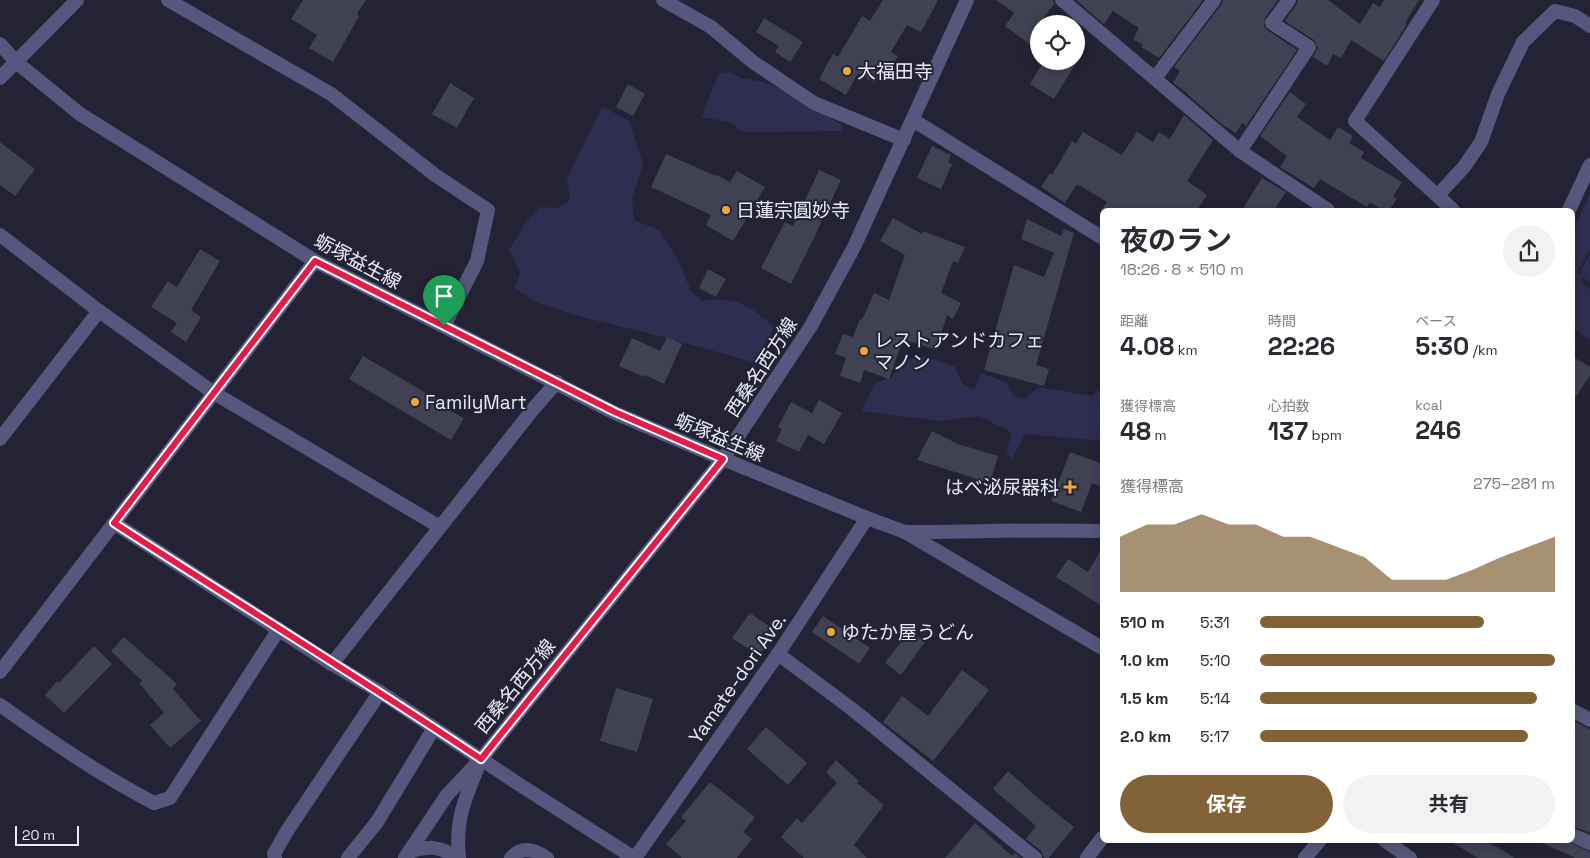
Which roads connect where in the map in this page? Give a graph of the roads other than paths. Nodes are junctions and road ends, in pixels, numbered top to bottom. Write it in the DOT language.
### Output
graph roads {
  1 [pos="77,0"];
  2 [pos="168,0"];
  3 [pos="663,0"];
  4 [pos="967,0"];
  5 [pos="1062,0"];
  6 [pos="1214,0"];
  7 [pos="1289,0"];
  8 [pos="1433,0"];
  9 [pos="1590,26"];
  10 [pos="0,44"];
  11 [pos="16,62"];
  12 [pos="0,78"];
  13 [pos="1155,78"];
  14 [pos="913,120"];
  15 [pos="904,140"];
  16 [pos="1240,151"];
  17 [pos="1590,164"];
  18 [pos="1438,195"];
  19 [pos="1325,208"];
  20 [pos="1451,208"];
  21 [pos="1570,208"];
  22 [pos="0,235"];
  23 [pos="1100,236"];
  24 [pos="315,261"];
  25 [pos="99,311"];
  26 [pos="444,326"];
  27 [pos="557,382"];
  28 [pos="214,393"];
  29 [pos="0,439"];
  30 [pos="723,459"];
  31 [pos="867,518"];
  32 [pos="114,523"];
  33 [pos="440,527"];
  34 [pos="1100,531"];
  35 [pos="905,532"];
  36 [pos="279,630"];
  37 [pos="1100,647"];
  38 [pos="778,654"];
  39 [pos="332,664"];
  40 [pos="0,672"];
  41 [pos="380,692"];
  42 [pos="0,705"];
  43 [pos="1575,712"];
  44 [pos="1590,720"];
  45 [pos="434,728"];
  46 [pos="481,759"];
  47 [pos="1575,836"];
  48 [pos="1100,841"];
  49 [pos="1318,843"];
  50 [pos="1388,843"];
  51 [pos="1590,843"];
  52 [pos="407,855"];
  53 [pos="275,858"];
  54 [pos="348,858"];
  55 [pos="455,858"];
  56 [pos="459,858"];
  57 [pos="511,858"];
  58 [pos="547,858"];
  59 [pos="634,858"];
  60 [pos="1035,858"];
  61 [pos="1087,858"];
  62 [pos="1305,858"];
  63 [pos="1410,858"];
  1 -- 11 [label="street"];
  2 -- 26 [label="street"];
  3 -- 15 [label="street"];
  4 -- 14 [label="street, 西桑名西方線"];
  5 -- 13 [label="street"];
  6 -- 13 [label="street"];
  7 -- 16 [label="street"];
  8 -- 18 [label="street"];
  9 -- 18 [label="street"];
  10 -- 11 [label="street, 蛎塚益生線"];
  11 -- 12 [label="street"];
  11 -- 24 [label="street, 蛎塚益生線"];
  13 -- 16 [label="street"];
  14 -- 15 [label="street, 西桑名西方線"];
  14 -- 23 [label="street"];
  15 -- 30 [label="street, 西桑名西方線"];
  16 -- 19 [label="street"];
  17 -- 21 [label="street"];
  18 -- 20 [label="street"];
  22 -- 25 [label="street"];
  24 -- 26 [label="street, 蛎塚益生線"];
  24 -- 28 [label="street"];
  25 -- 28 [label="street"];
  25 -- 29 [label="street"];
  26 -- 27 [label="street, 蛎塚益生線"];
  27 -- 30 [label="street, 蛎塚益生線"];
  27 -- 33 [label="street"];
  28 -- 32 [label="street"];
  28 -- 33 [label="street"];
  30 -- 31 [label="street, 蛎塚益生線"];
  30 -- 46 [label="street, 西桑名西方線"];
  31 -- 35 [label="street, 蛎塚益生線"];
  31 -- 38 [label="street, Yamate-dori Ave."];
  32 -- 36 [label="street"];
  32 -- 40 [label="street"];
  33 -- 39 [label="street"];
  34 -- 35 [label="street"];
  35 -- 37 [label="street"];
  36 -- 39 [label="street"];
  36 -- 42 [label="street"];
  38 -- 59 [label="street, Yamate-dori Ave."];
  38 -- 60 [label="street"];
  39 -- 41 [label="street"];
  41 -- 45 [label="street"];
  41 -- 53 [label="street"];
  43 -- 44 [label="street"];
  45 -- 46 [label="street"];
  45 -- 54 [label="street"];
  46 -- 52 [label="street"];
  46 -- 56 [label="street"];
  46 -- 59 [label="street"];
  47 -- 51 [label="street"];
  48 -- 61 [label="street"];
  49 -- 62 [label="street"];
  50 -- 63 [label="street"];
  52 -- 55 [label="street"];
  57 -- 58 [label="street"];
}
